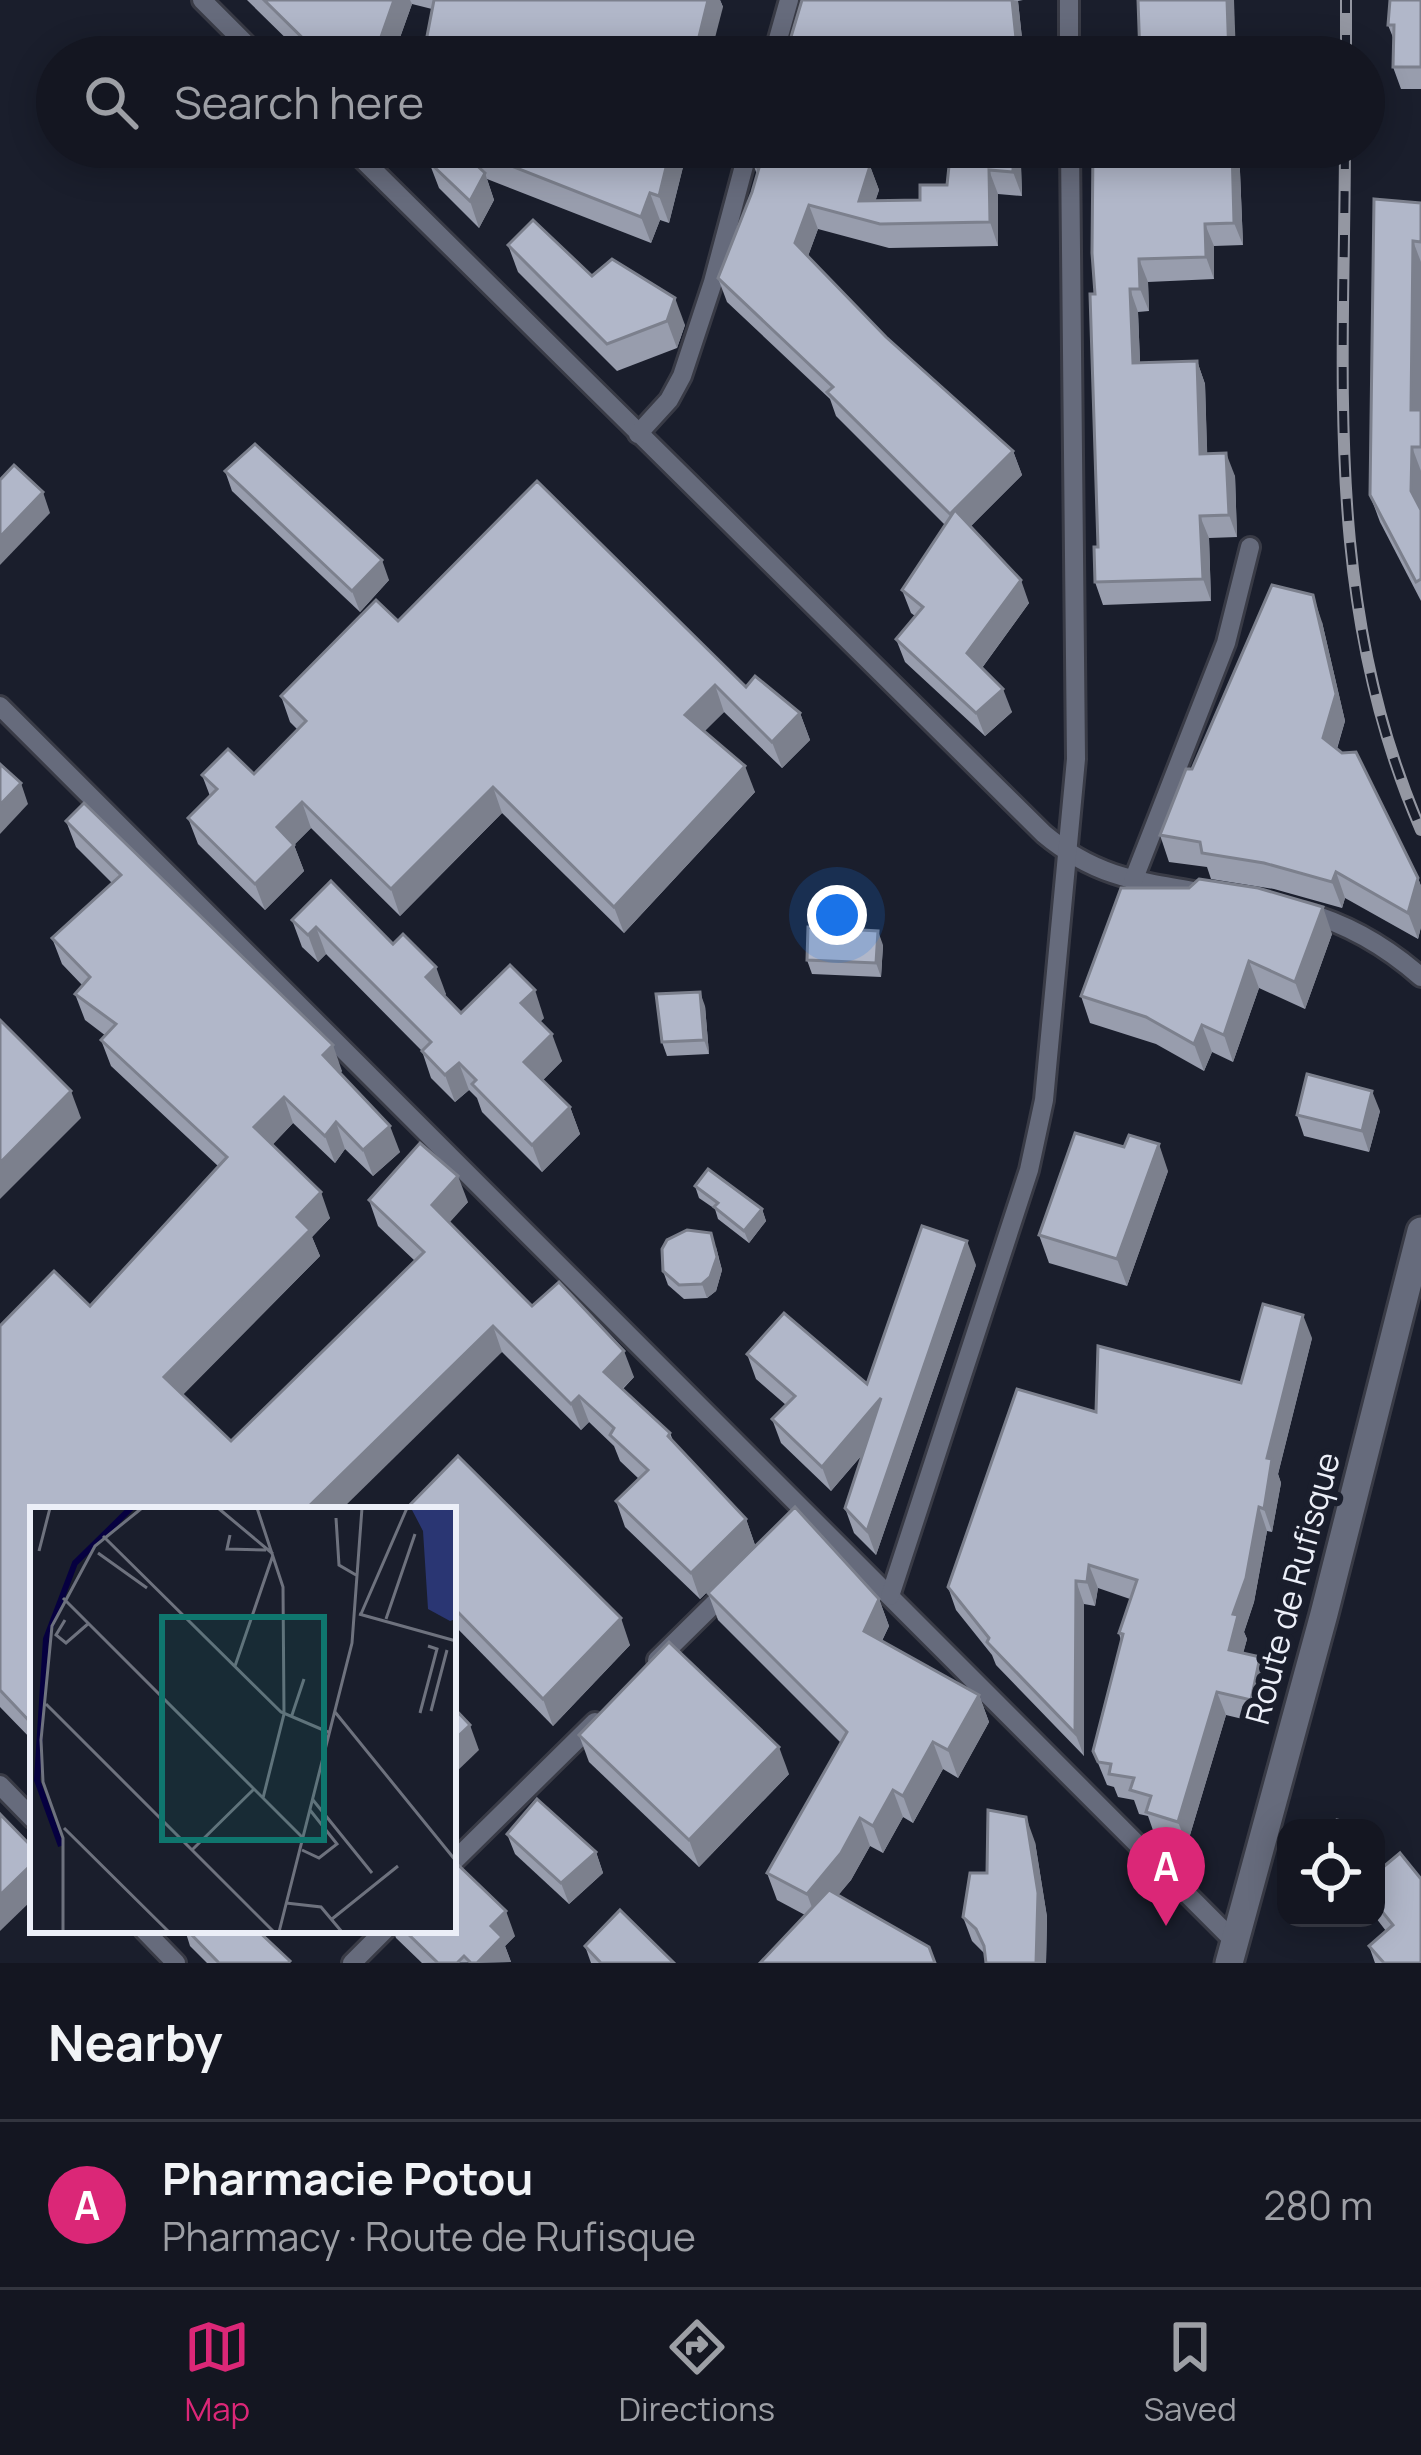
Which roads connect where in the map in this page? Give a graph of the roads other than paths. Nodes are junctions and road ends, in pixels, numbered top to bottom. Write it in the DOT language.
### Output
graph roads {
  1 [pos="202,0"];
  2 [pos="789,0"];
  3 [pos="1069,0"];
  4 [pos="238,36"];
  5 [pos="779,36"];
  6 [pos="1070,36"];
  7 [pos="371,168"];
  8 [pos="743,168"];
  9 [pos="1070,168"];
  10 [pos="638,434"];
  11 [pos="1250,547"];
  12 [pos="0,706"];
  13 [pos="1070,855"];
  14 [pos="1133,881"];
  15 [pos="1218,895"];
  16 [pos="1281,905"];
  17 [pos="1421,977"];
  18 [pos="1421,1231"];
  19 [pos="808,1512"];
  20 [pos="791,1528"];
  21 [pos="740,1579"];
  22 [pos="890,1596"];
  23 [pos="639,1678"];
  24 [pos="605,1712"];
  25 [pos="0,1785"];
  26 [pos="30,1816"];
  27 [pos="456,1859"];
  28 [pos="146,1933"];
  29 [pos="382,1933"];
  30 [pos="1232,1952"];
  31 [pos="176,1963"];
  32 [pos="352,1963"];
  1 -- 4 [label="street"];
  2 -- 5 [label="street"];
  3 -- 6 [label="street"];
  7 -- 10 [label="street"];
  8 -- 10 [label="street"];
  9 -- 13 [label="street"];
  10 -- 13 [label="street"];
  11 -- 14 [label="street"];
  12 -- 19 [label="street"];
  13 -- 14 [label="street"];
  13 -- 22 [label="street"];
  14 -- 15 [label="street"];
  16 -- 17 [label="street"];
  18 -- 30 [label="main road, Route de Rufisque"];
  19 -- 20 [label="street"];
  19 -- 22 [label="street"];
  21 -- 23 [label="street"];
  22 -- 30 [label="street"];
  24 -- 27 [label="street"];
  25 -- 26 [label="street"];
  28 -- 31 [label="street"];
  29 -- 32 [label="street"];
}
